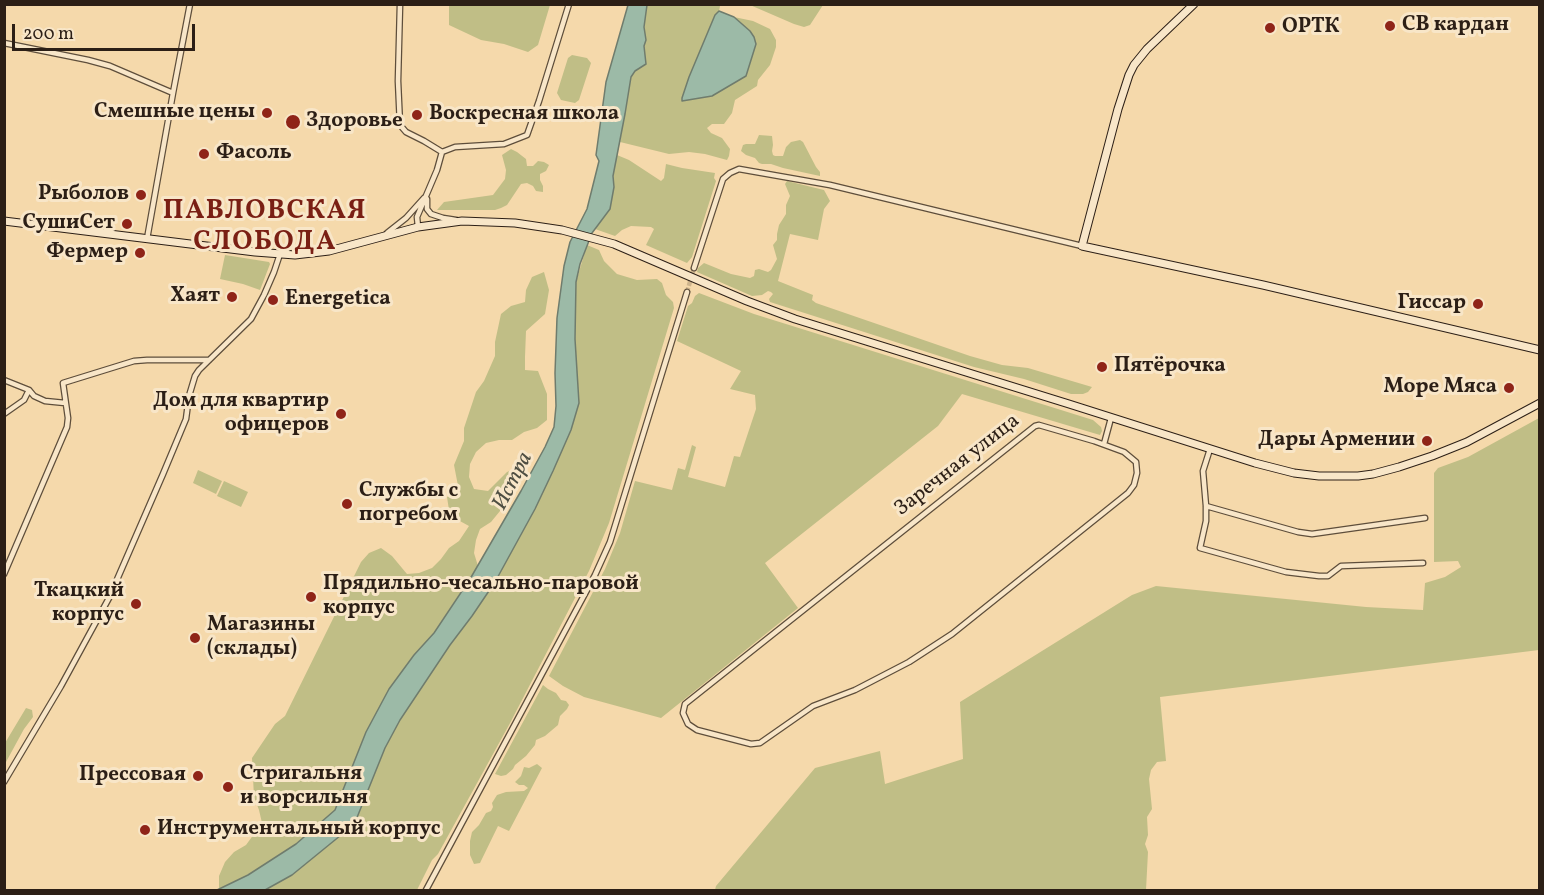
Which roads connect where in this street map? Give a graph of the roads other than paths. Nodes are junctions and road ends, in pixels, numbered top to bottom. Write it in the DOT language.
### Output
graph roads {
  1 [pos="190,4"];
  2 [pos="400,4"];
  3 [pos="569,4"];
  4 [pos="1194,4"];
  5 [pos="4,43"];
  6 [pos="173,93"];
  7 [pos="442,152"];
  8 [pos="428,194"];
  9 [pos="4,220"];
  10 [pos="462,221"];
  11 [pos="418,227"];
  12 [pos="383,236"];
  13 [pos="147,239"];
  14 [pos="1082,246"];
  15 [pos="280,254"];
  16 [pos="694,268"];
  17 [pos="687,292"];
  18 [pos="1539,349"];
  19 [pos="209,360"];
  20 [pos="4,380"];
  21 [pos="29,390"];
  22 [pos="64,403"];
  23 [pos="1539,403"];
  24 [pos="4,414"];
  25 [pos="1112,418"];
  26 [pos="1104,444"];
  27 [pos="1210,449"];
  28 [pos="1206,506"];
  29 [pos="1425,518"];
  30 [pos="1423,563"];
  31 [pos="4,574"];
  32 [pos="4,782"];
  33 [pos="426,891"];
  1 -- 6 [label="street"];
  2 -- 7 [label="street"];
  3 -- 7 [label="street"];
  4 -- 14 [label="main road"];
  5 -- 6 [label="street"];
  6 -- 13 [label="street"];
  7 -- 8 [label="street"];
  8 -- 10 [label="street"];
  8 -- 11 [label="street"];
  8 -- 12 [label="street"];
  9 -- 13 [label="main road"];
  10 -- 11 [label="main road"];
  10 -- 25 [label="main road"];
  11 -- 12 [label="main road"];
  12 -- 15 [label="main road"];
  13 -- 15 [label="main road"];
  14 -- 16 [label="street"];
  14 -- 18 [label="main road"];
  15 -- 19 [label="street"];
  17 -- 33 [label="street"];
  19 -- 22 [label="street"];
  19 -- 32 [label="street"];
  20 -- 21 [label="street"];
  21 -- 22 [label="street"];
  21 -- 24 [label="street"];
  22 -- 31 [label="street"];
  23 -- 27 [label="main road"];
  25 -- 26 [label="street"];
  25 -- 27 [label="main road"];
  26 -- 26 [label="street, Заречная улица"];
  27 -- 28 [label="street"];
  28 -- 29 [label="street"];
  28 -- 30 [label="street"];
}
